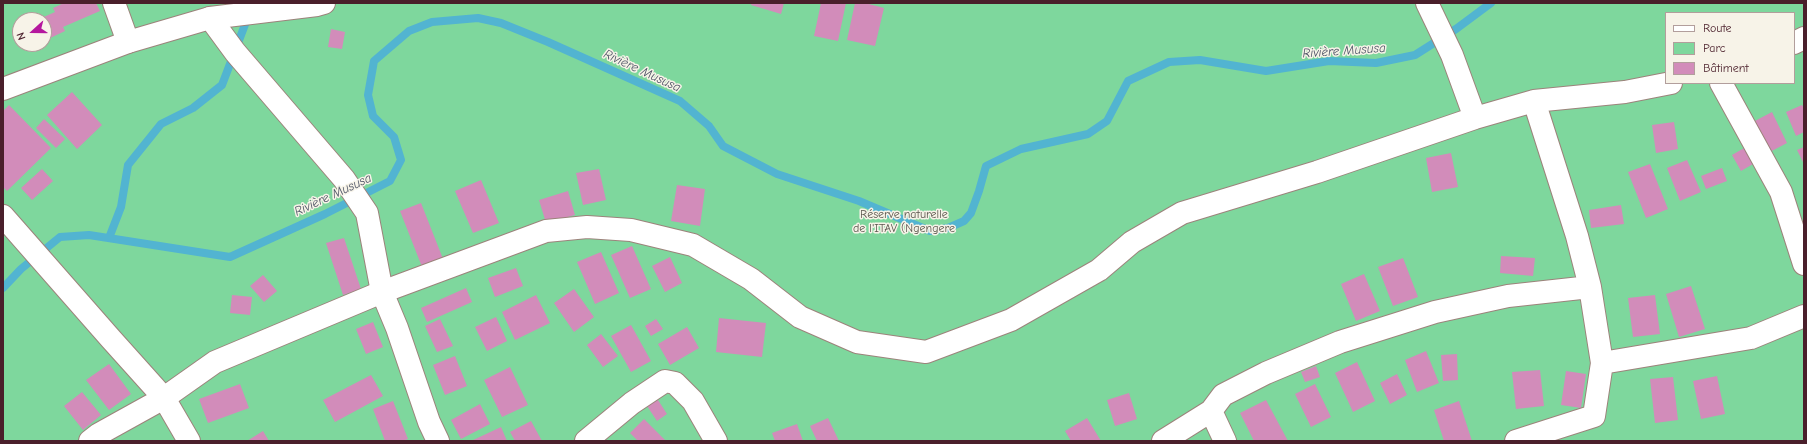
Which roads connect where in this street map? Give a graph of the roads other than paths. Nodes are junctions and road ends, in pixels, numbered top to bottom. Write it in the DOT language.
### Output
graph roads {
  1 [pos="114,3"];
  2 [pos="324,3"];
  3 [pos="1431,12"];
  4 [pos="210,18"];
  5 [pos="1804,38"];
  6 [pos="128,42"];
  7 [pos="1795,42"];
  8 [pos="1666,84"];
  9 [pos="1722,84"];
  10 [pos="3,89"];
  11 [pos="1534,101"];
  12 [pos="1475,118"];
  13 [pos="3,216"];
  14 [pos="1804,264"];
  15 [pos="1590,287"];
  16 [pos="382,292"];
  17 [pos="1804,316"];
  18 [pos="1602,363"];
  19 [pos="164,398"];
  20 [pos="1211,412"];
  21 [pos="90,441"];
  22 [pos="189,441"];
  23 [pos="438,441"];
  24 [pos="586,441"];
  25 [pos="716,441"];
  26 [pos="1163,441"];
  27 [pos="1225,441"];
  28 [pos="1516,441"];
  1 -- 6 [label="street"];
  2 -- 4 [label="street"];
  3 -- 12 [label="street"];
  4 -- 6 [label="street"];
  4 -- 16 [label="street"];
  5 -- 7 [label="street"];
  6 -- 10 [label="street"];
  8 -- 11 [label="street"];
  9 -- 14 [label="street"];
  11 -- 12 [label="street"];
  11 -- 15 [label="street"];
  12 -- 16 [label="street"];
  13 -- 19 [label="street"];
  15 -- 18 [label="street"];
  15 -- 20 [label="street"];
  16 -- 19 [label="street"];
  16 -- 23 [label="street"];
  17 -- 18 [label="street"];
  18 -- 28 [label="street"];
  19 -- 21 [label="street"];
  19 -- 22 [label="street"];
  20 -- 26 [label="street"];
  20 -- 27 [label="street"];
  24 -- 25 [label="street"];
}
